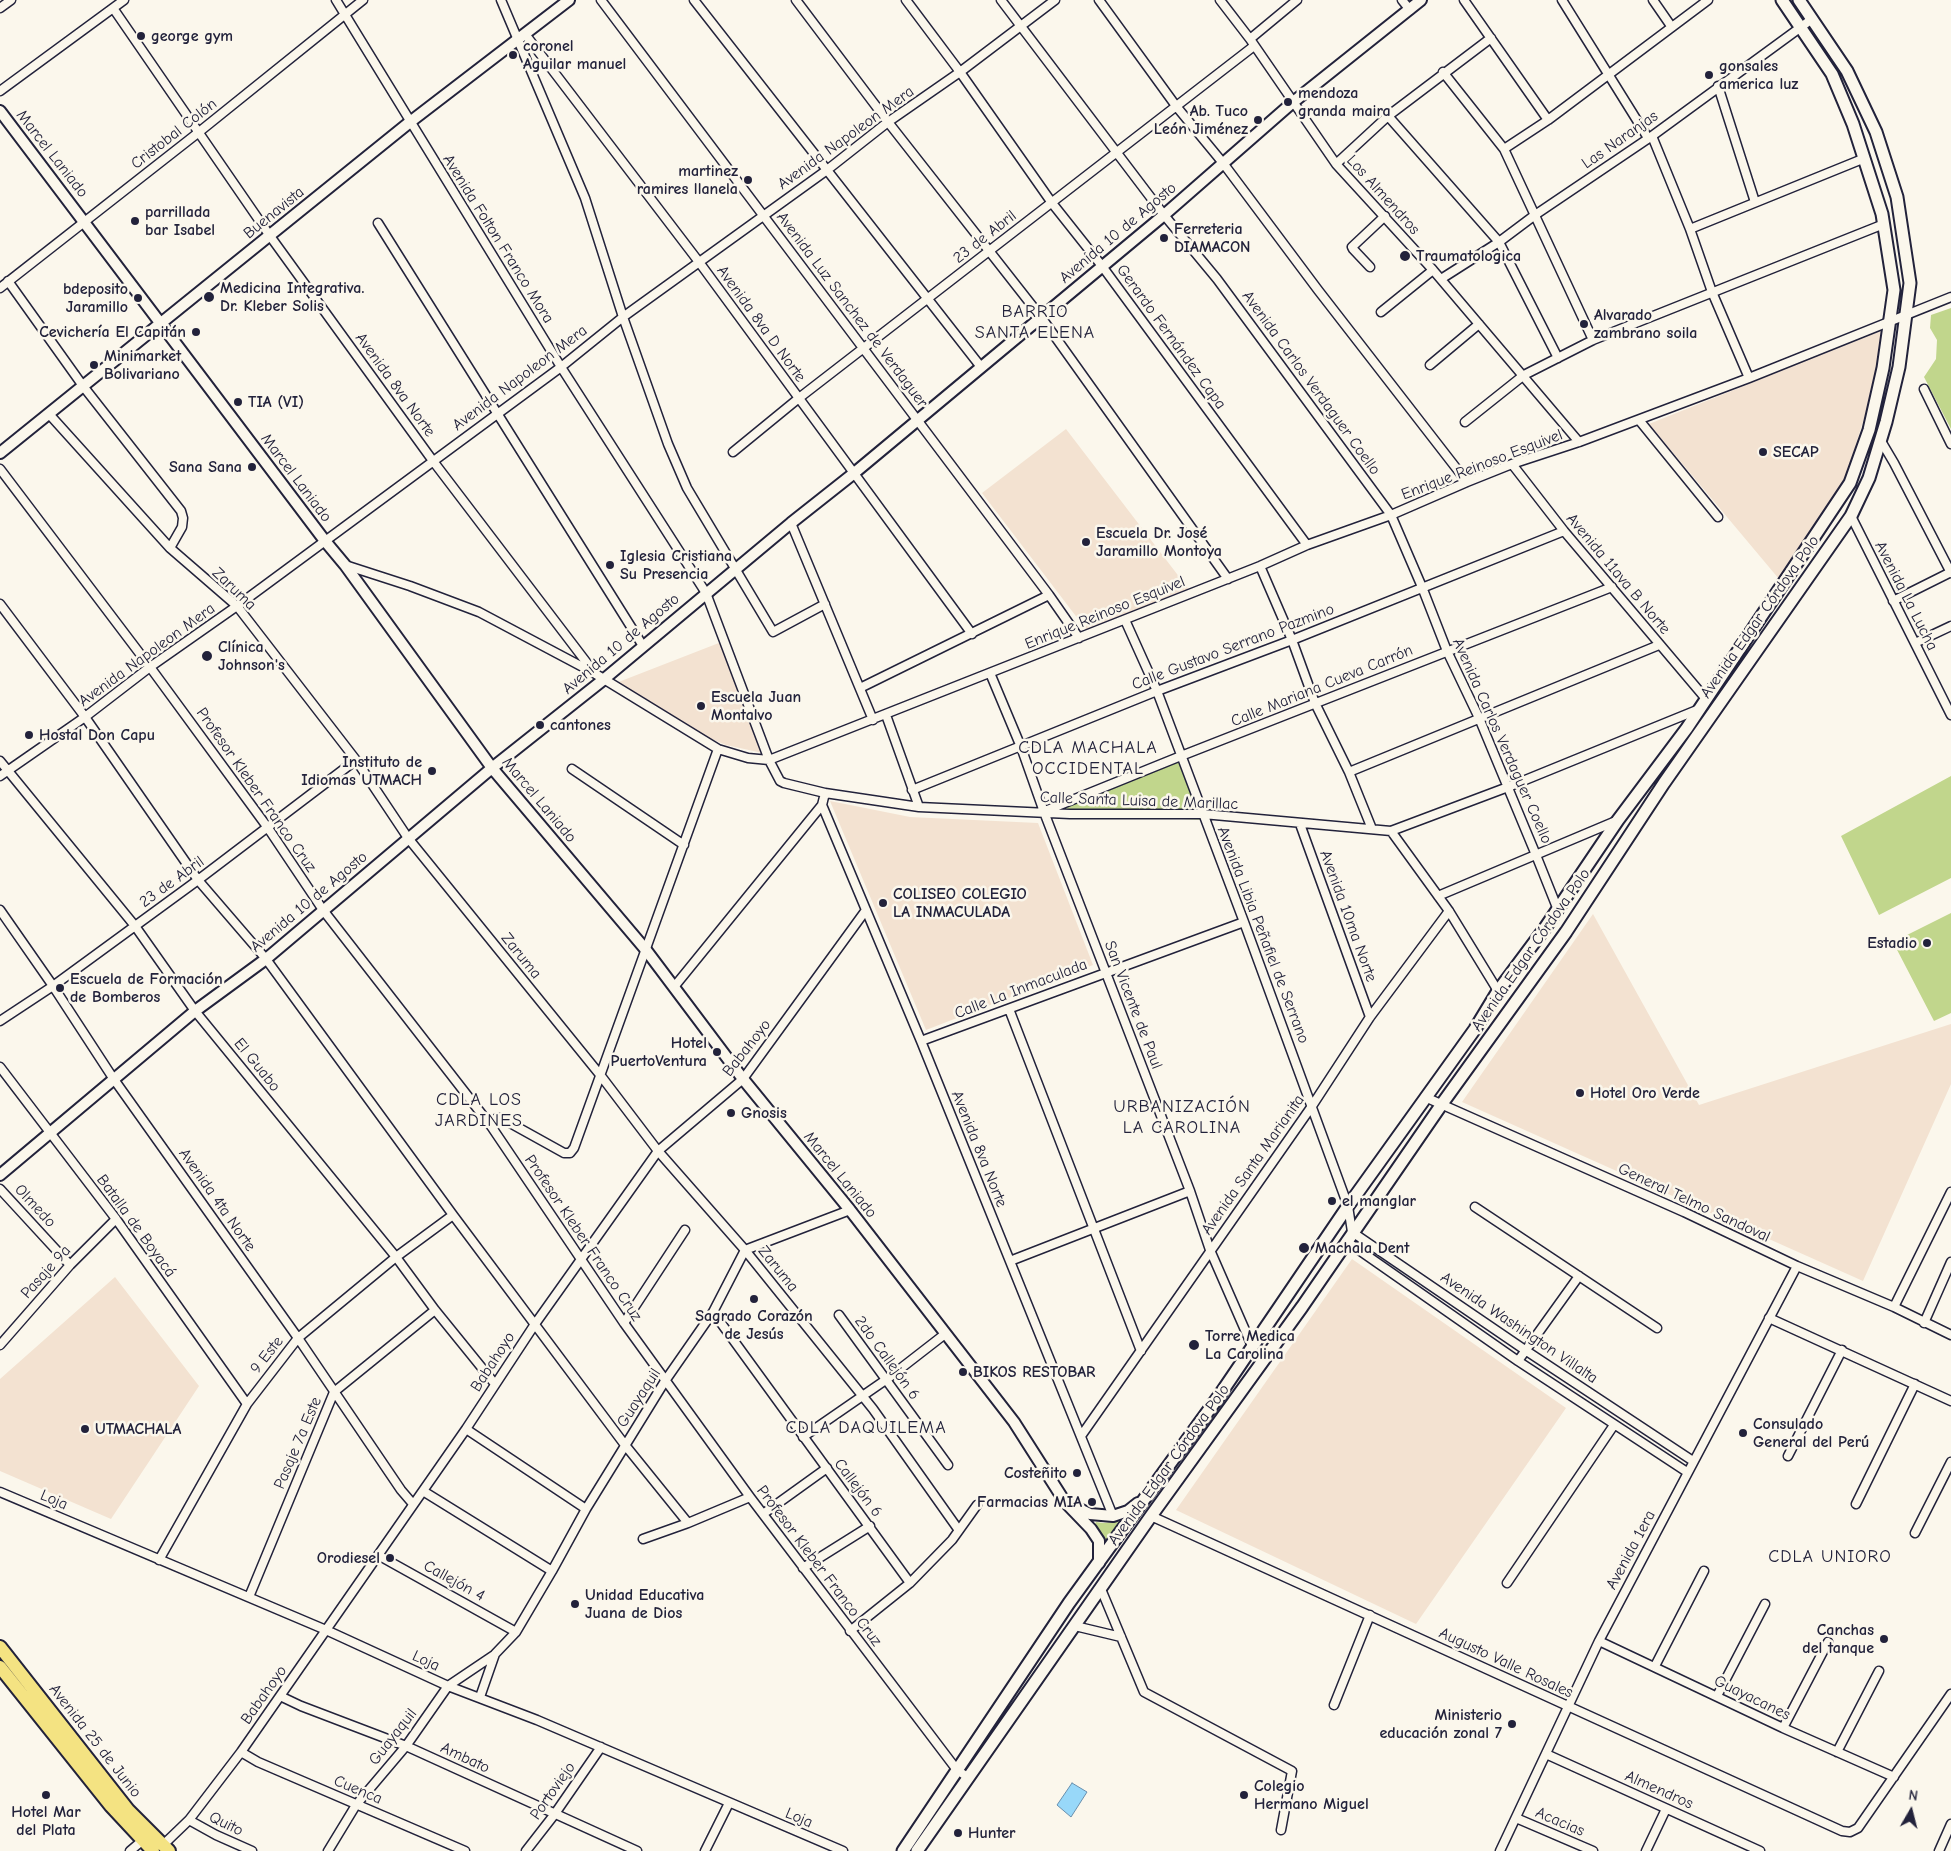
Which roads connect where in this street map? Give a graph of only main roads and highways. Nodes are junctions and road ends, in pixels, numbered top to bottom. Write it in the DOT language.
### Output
graph roads {
  1 [pos="1782,0"];
  2 [pos="1799,0"];
  3 [pos="0,1647"];
  4 [pos="0,1667"];
  5 [pos="162,1849"];
  6 [pos="903,1851"];
  7 [pos="917,1851"];
  1 -- 6 [label="main road, Avenida Edgar Córdova Polo"];
  2 -- 7 [label="main road, Avenida Edgar Córdova Polo"];
  3 -- 5 [label="main road, Avenida 25 de Junio"];
  4 -- 5 [label="main road, Avenida 25 de Junio"];
}
